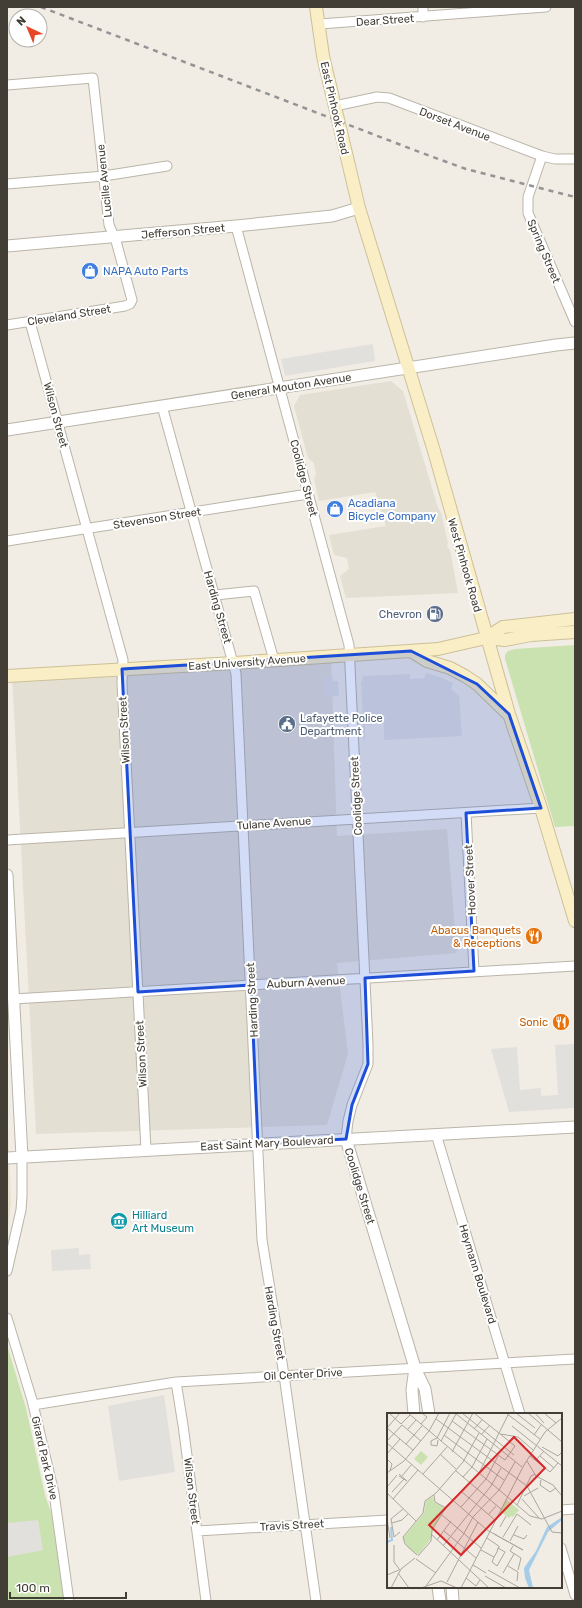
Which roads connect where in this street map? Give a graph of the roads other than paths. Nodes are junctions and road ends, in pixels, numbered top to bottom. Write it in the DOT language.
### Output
graph roads {
  1 [pos="316,7"];
  2 [pos="423,7"];
  3 [pos="546,7"];
  4 [pos="423,17"];
  5 [pos="320,24"];
  6 [pos="7,85"];
  7 [pos="335,106"];
  8 [pos="542,156"];
  9 [pos="575,159"];
  10 [pos="167,166"];
  11 [pos="104,176"];
  12 [pos="7,184"];
  13 [pos="359,208"];
  14 [pos="236,226"];
  15 [pos="114,237"];
  16 [pos="7,246"];
  17 [pos="130,304"];
  18 [pos="30,322"];
  19 [pos="575,322"];
  20 [pos="7,325"];
  21 [pos="575,343"];
  22 [pos="409,369"];
  23 [pos="280,387"];
  24 [pos="162,406"];
  25 [pos="58,422"];
  26 [pos="7,430"];
  27 [pos="308,494"];
  28 [pos="192,512"];
  29 [pos="87,529"];
  30 [pos="7,541"];
  31 [pos="215,595"];
  32 [pos="575,619"];
  33 [pos="575,632"];
  34 [pos="486,638"];
  35 [pos="411,652"];
  36 [pos="349,655"];
  37 [pos="274,660"];
  38 [pos="234,663"];
  39 [pos="122,669"];
  40 [pos="7,676"];
  41 [pos="509,714"];
  42 [pos="541,808"];
  43 [pos="466,813"];
  44 [pos="357,818"];
  45 [pos="243,826"];
  46 [pos="130,833"];
  47 [pos="7,840"];
  48 [pos="7,875"];
  49 [pos="572,897"];
  50 [pos="575,921"];
  51 [pos="575,966"];
  52 [pos="474,971"];
  53 [pos="365,978"];
  54 [pos="251,985"];
  55 [pos="138,992"];
  56 [pos="13,999"];
  57 [pos="575,1127"];
  58 [pos="436,1134"];
  59 [pos="346,1139"];
  60 [pos="258,1144"];
  61 [pos="146,1150"];
  62 [pos="22,1157"];
  63 [pos="7,1158"];
  64 [pos="7,1271"];
  65 [pos="7,1318"];
  66 [pos="575,1358"];
  67 [pos="505,1362"];
  68 [pos="415,1368"];
  69 [pos="284,1375"];
  70 [pos="176,1382"];
  71 [pos="33,1405"];
  72 [pos="414,1413"];
  73 [pos="429,1413"];
  74 [pos="520,1413"];
  75 [pos="575,1509"];
  76 [pos="562,1510"];
  77 [pos="387,1520"];
  78 [pos="305,1525"];
  79 [pos="197,1531"];
  80 [pos="562,1551"];
  81 [pos="438,1588"];
  82 [pos="452,1588"];
  83 [pos="575,1595"];
  84 [pos="69,1601"];
  85 [pos="206,1601"];
  86 [pos="316,1601"];
  87 [pos="440,1601"];
  88 [pos="453,1601"];
  1 -- 5 [label="main road, East Pinhook Road"];
  2 -- 4 [label="street"];
  3 -- 4 [label="street, Dear Street"];
  4 -- 5 [label="street, Dear Street"];
  5 -- 7 [label="main road, East Pinhook Road"];
  6 -- 11 [label="street, Lucille Avenue"];
  7 -- 8 [label="street, Dorset Avenue"];
  7 -- 13 [label="main road, East Pinhook Road"];
  8 -- 9 [label="street, Dorset Avenue"];
  8 -- 19 [label="street, Spring Street"];
  10 -- 11 [label="street"];
  11 -- 12 [label="street"];
  11 -- 15 [label="street, Lucille Avenue"];
  13 -- 14 [label="street, Jefferson Street"];
  13 -- 22 [label="main road, West Pinhook Road"];
  14 -- 15 [label="street, Jefferson Street"];
  14 -- 23 [label="street, Coolidge Street"];
  15 -- 16 [label="street, Jefferson Street"];
  15 -- 17 [label="street, Lucille Avenue"];
  17 -- 18 [label="street, Cleveland Street"];
  18 -- 20 [label="street, Cleveland Street"];
  18 -- 25 [label="street, Wilson Street"];
  21 -- 22 [label="street, General Mouton Avenue"];
  22 -- 23 [label="street, General Mouton Avenue"];
  22 -- 34 [label="main road, West Pinhook Road"];
  23 -- 24 [label="street, General Mouton Avenue"];
  23 -- 27 [label="street, Coolidge Street"];
  24 -- 25 [label="street, General Mouton Avenue"];
  24 -- 28 [label="street, Harding Street"];
  25 -- 26 [label="street, General Mouton Avenue"];
  25 -- 29 [label="street, Wilson Street"];
  27 -- 28 [label="street, Stevenson Street"];
  27 -- 36 [label="street, Coolidge Street"];
  28 -- 29 [label="street, Stevenson Street"];
  28 -- 31 [label="street, Harding Street"];
  29 -- 30 [label="street, Stevenson Street"];
  29 -- 39 [label="street, Wilson Street"];
  31 -- 37 [label="street"];
  31 -- 38 [label="street, Harding Street"];
  32 -- 34 [label="main road, East University Avenue"];
  33 -- 34 [label="main road, East University Avenue"];
  34 -- 35 [label="main road, East University Avenue"];
  34 -- 41 [label="main road, West Pinhook Road"];
  35 -- 36 [label="main road, East University Avenue"];
  35 -- 41 [label="main road"];
  36 -- 37 [label="main road, East University Avenue"];
  36 -- 44 [label="street, Coolidge Street"];
  37 -- 38 [label="main road, East University Avenue"];
  38 -- 39 [label="main road, East University Avenue"];
  38 -- 45 [label="street, Harding Street"];
  39 -- 40 [label="main road, East University Avenue"];
  39 -- 46 [label="street, Wilson Street"];
  41 -- 42 [label="main road, West Pinhook Road"];
  42 -- 43 [label="street, Tulane Avenue"];
  42 -- 49 [label="main road, West Pinhook Road"];
  43 -- 44 [label="street, Tulane Avenue"];
  43 -- 52 [label="street, Hoover Street"];
  44 -- 45 [label="street, Tulane Avenue"];
  44 -- 53 [label="street, Coolidge Street"];
  45 -- 46 [label="street, Tulane Avenue"];
  45 -- 54 [label="street, Harding Street"];
  46 -- 47 [label="street, Tulane Avenue"];
  46 -- 55 [label="street, Wilson Street"];
  48 -- 56 [label="street"];
  49 -- 50 [label="main road, West Pinhook Road"];
  51 -- 52 [label="street, Auburn Avenue"];
  52 -- 53 [label="street, Auburn Avenue"];
  53 -- 54 [label="street, Auburn Avenue"];
  53 -- 59 [label="street, Coolidge Street"];
  54 -- 55 [label="street, Auburn Avenue"];
  54 -- 60 [label="street, Harding Street"];
  55 -- 56 [label="street, Auburn Avenue"];
  55 -- 61 [label="street, Wilson Street"];
  56 -- 62 [label="street"];
  57 -- 58 [label="street, East Saint Mary Boulevard"];
  58 -- 59 [label="street, East Saint Mary Boulevard"];
  58 -- 67 [label="street, Heymann Boulevard"];
  59 -- 60 [label="street, East Saint Mary Boulevard"];
  59 -- 68 [label="street, Coolidge Street"];
  60 -- 61 [label="street, East Saint Mary Boulevard"];
  60 -- 69 [label="street, Harding Street"];
  61 -- 62 [label="street, East Saint Mary Boulevard"];
  62 -- 63 [label="street, East Saint Mary Boulevard"];
  62 -- 64 [label="street"];
  65 -- 71 [label="street, Girard Park Drive"];
  66 -- 67 [label="street, Oil Center Drive"];
  67 -- 68 [label="street, Oil Center Drive"];
  67 -- 74 [label="street, Heymann Boulevard"];
  68 -- 69 [label="street, Oil Center Drive"];
  68 -- 72 [label="street, Coolidge Street"];
  68 -- 73 [label="street, Coolidge Street"];
  69 -- 70 [label="street, Oil Center Drive"];
  69 -- 78 [label="street, Harding Street"];
  70 -- 71 [label="street, Oil Center Drive"];
  70 -- 79 [label="street, Wilson Street"];
  71 -- 84 [label="street, Girard Park Drive"];
  75 -- 76 [label="street"];
  77 -- 78 [label="street, Travis Street"];
  78 -- 79 [label="street, Travis Street"];
  78 -- 86 [label="street, Harding Street"];
  79 -- 85 [label="street, Wilson Street"];
  80 -- 83 [label="street"];
  81 -- 87 [label="street"];
  82 -- 88 [label="street"];
}
